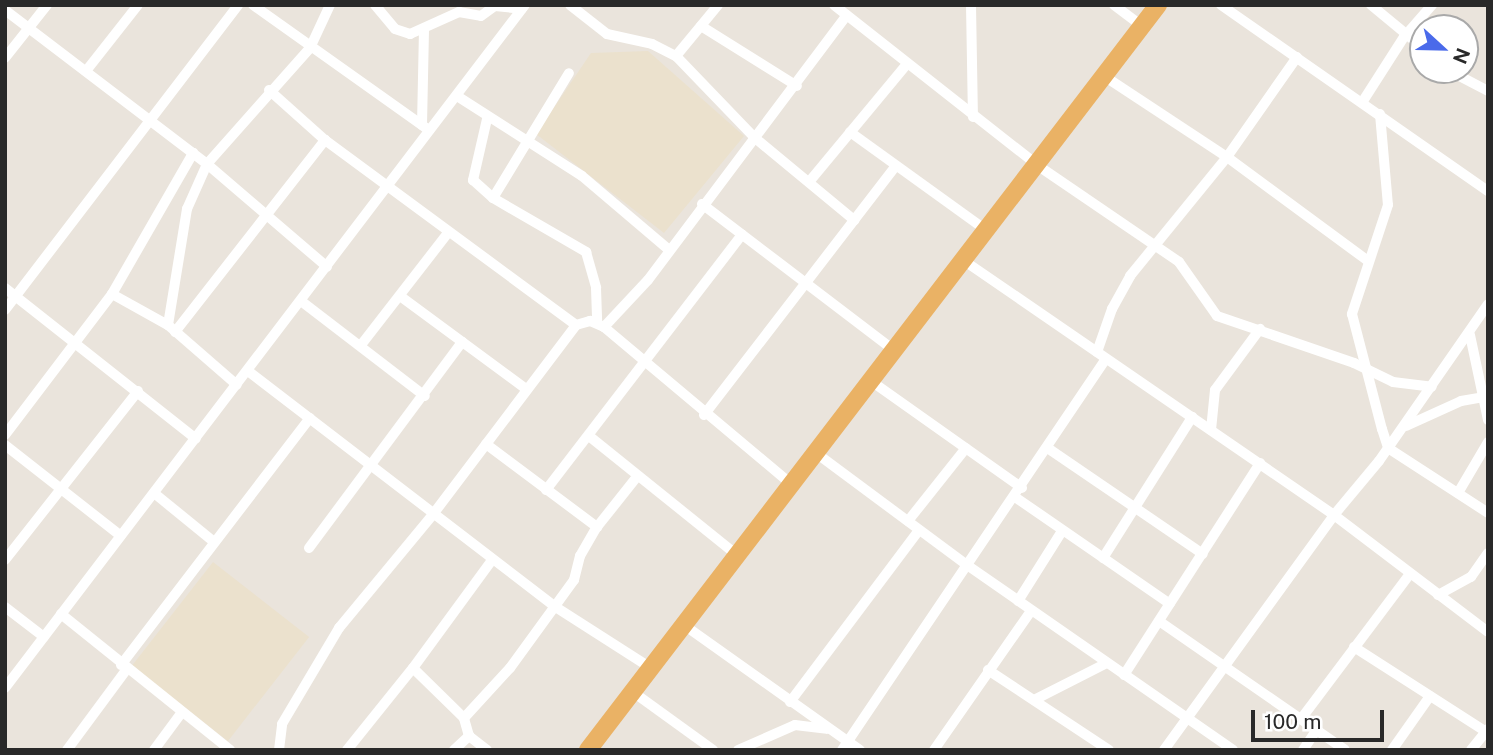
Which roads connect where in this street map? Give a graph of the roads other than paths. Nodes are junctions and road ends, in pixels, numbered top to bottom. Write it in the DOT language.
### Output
graph roads {
  1 [pos="47,5"];
  2 [pos="138,5"];
  3 [pos="238,5"];
  4 [pos="253,5"];
  5 [pos="330,5"];
  6 [pos="375,5"];
  7 [pos="570,5"];
  8 [pos="718,5"];
  9 [pos="834,5"];
  10 [pos="971,5"];
  11 [pos="1114,5"];
  12 [pos="1158,5"];
  13 [pos="1221,5"];
  14 [pos="1371,5"];
  15 [pos="1432,5"];
  16 [pos="524,7"];
  17 [pos="5,10"];
  18 [pos="847,15"];
  19 [pos="701,26"];
  20 [pos="1142,26"];
  21 [pos="29,28"];
  22 [pos="424,29"];
  23 [pos="1407,33"];
  24 [pos="310,47"];
  25 [pos="676,56"];
  26 [pos="1297,57"];
  27 [pos="5,58"];
  28 [pos="907,64"];
  29 [pos="86,71"];
  30 [pos="569,73"];
  31 [pos="1104,76"];
  32 [pos="797,86"];
  33 [pos="269,90"];
  34 [pos="457,96"];
  35 [pos="1363,102"];
  36 [pos="1380,114"];
  37 [pos="973,117"];
  38 [pos="487,119"];
  39 [pos="149,120"];
  40 [pos="426,128"];
  41 [pos="850,132"];
  42 [pos="755,138"];
  43 [pos="325,140"];
  44 [pos="525,142"];
  45 [pos="193,153"];
  46 [pos="1227,157"];
  47 [pos="207,164"];
  48 [pos="1037,164"];
  49 [pos="894,168"];
  50 [pos="809,181"];
  51 [pos="390,187"];
  52 [pos="1488,191"];
  53 [pos="493,198"];
  54 [pos="702,204"];
  55 [pos="263,216"];
  56 [pos="854,220"];
  57 [pos="986,230"];
  58 [pos="448,233"];
  59 [pos="742,235"];
  60 [pos="1155,244"];
  61 [pos="668,248"];
  62 [pos="962,260"];
  63 [pos="1368,261"];
  64 [pos="327,267"];
  65 [pos="804,284"];
  66 [pos="5,288"];
  67 [pos="112,294"];
  68 [pos="16,296"];
  69 [pos="400,296"];
  70 [pos="301,301"];
  71 [pos="1488,304"];
  72 [pos="5,310"];
  73 [pos="600,324"];
  74 [pos="576,325"];
  75 [pos="172,329"];
  76 [pos="1260,329"];
  77 [pos="1470,335"];
  78 [pos="462,342"];
  79 [pos="74,344"];
  80 [pos="361,345"];
  81 [pos="895,351"];
  82 [pos="1102,355"];
  83 [pos="644,365"];
  84 [pos="248,371"];
  85 [pos="1369,371"];
  86 [pos="872,381"];
  87 [pos="236,385"];
  88 [pos="1432,387"];
  89 [pos="525,388"];
  90 [pos="138,391"];
  91 [pos="425,396"];
  92 [pos="1484,396"];
  93 [pos="704,415"];
  94 [pos="1192,417"];
  95 [pos="310,418"];
  96 [pos="1488,420"];
  97 [pos="1403,427"];
  98 [pos="1211,430"];
  99 [pos="5,435"];
  100 [pos="589,436"];
  101 [pos="196,439"];
  102 [pos="1488,442"];
  103 [pos="486,444"];
  104 [pos="5,445"];
  105 [pos="966,448"];
  106 [pos="1388,448"];
  107 [pos="1049,449"];
  108 [pos="816,453"];
  109 [pos="1259,463"];
  110 [pos="375,465"];
  111 [pos="636,478"];
  112 [pos="792,485"];
  113 [pos="61,488"];
  114 [pos="546,490"];
  115 [pos="1018,492"];
  116 [pos="154,493"];
  117 [pos="1458,493"];
  118 [pos="1135,508"];
  119 [pos="434,513"];
  120 [pos="1488,513"];
  121 [pos="1334,515"];
  122 [pos="908,521"];
  123 [pos="597,527"];
  124 [pos="919,530"];
  125 [pos="1062,531"];
  126 [pos="121,536"];
  127 [pos="214,542"];
  128 [pos="310,548"];
  129 [pos="1488,553"];
  130 [pos="1203,554"];
  131 [pos="737,555"];
  132 [pos="1103,558"];
  133 [pos="5,560"];
  134 [pos="492,560"];
  135 [pos="967,565"];
  136 [pos="1410,574"];
  137 [pos="1438,595"];
  138 [pos="1018,601"];
  139 [pos="1170,604"];
  140 [pos="554,606"];
  141 [pos="5,607"];
  142 [pos="1031,611"];
  143 [pos="61,614"];
  144 [pos="1159,621"];
  145 [pos="684,625"];
  146 [pos="1488,632"];
  147 [pos="44,637"];
  148 [pos="1354,647"];
  149 [pos="1107,663"];
  150 [pos="1224,666"];
  151 [pos="124,667"];
  152 [pos="413,668"];
  153 [pos="651,668"];
  154 [pos="988,670"];
  155 [pos="1124,675"];
  156 [pos="5,688"];
  157 [pos="633,692"];
  158 [pos="1430,696"];
  159 [pos="1034,700"];
  160 [pos="790,702"];
  161 [pos="182,712"];
  162 [pos="464,718"];
  163 [pos="1185,718"];
  164 [pos="1301,719"];
  165 [pos="831,730"];
  166 [pos="1316,731"];
  167 [pos="1487,731"];
  168 [pos="469,736"];
  169 [pos="845,745"];
  170 [pos="66,750"];
  171 [pos="154,750"];
  172 [pos="230,750"];
  173 [pos="279,750"];
  174 [pos="347,750"];
  175 [pos="454,750"];
  176 [pos="487,750"];
  177 [pos="589,750"];
  178 [pos="713,750"];
  179 [pos="737,750"];
  180 [pos="860,750"];
  181 [pos="934,750"];
  182 [pos="1109,750"];
  183 [pos="1164,750"];
  184 [pos="1233,750"];
  185 [pos="1303,750"];
  186 [pos="1345,750"];
  187 [pos="1392,750"];
  188 [pos="1471,750"];
  1 -- 21 [label="street"];
  2 -- 29 [label="street"];
  3 -- 39 [label="street"];
  4 -- 24 [label="street"];
  5 -- 24 [label="street"];
  6 -- 22 [label="street"];
  7 -- 25 [label="street"];
  8 -- 19 [label="street"];
  9 -- 18 [label="street"];
  10 -- 37 [label="street"];
  11 -- 20 [label="street"];
  12 -- 20 [label="highway"];
  13 -- 26 [label="street"];
  14 -- 23 [label="street"];
  15 -- 23 [label="street"];
  16 -- 22 [label="street"];
  16 -- 34 [label="street"];
  17 -- 21 [label="street"];
  18 -- 28 [label="street"];
  18 -- 32 [label="street"];
  19 -- 25 [label="street"];
  19 -- 32 [label="street"];
  20 -- 31 [label="highway"];
  21 -- 27 [label="street"];
  21 -- 29 [label="street"];
  22 -- 40 [label="street"];
  23 -- 35 [label="street"];
  24 -- 33 [label="street"];
  24 -- 40 [label="street"];
  25 -- 42 [label="street"];
  26 -- 35 [label="street"];
  26 -- 46 [label="street"];
  28 -- 37 [label="street"];
  28 -- 41 [label="street"];
  29 -- 39 [label="street"];
  30 -- 44 [label="street"];
  31 -- 46 [label="street"];
  31 -- 48 [label="highway"];
  32 -- 42 [label="street"];
  33 -- 43 [label="street"];
  33 -- 47 [label="street"];
  34 -- 38 [label="street"];
  34 -- 40 [label="street"];
  35 -- 36 [label="street"];
  36 -- 52 [label="street"];
  36 -- 63 [label="street"];
  37 -- 48 [label="street"];
  38 -- 44 [label="street"];
  38 -- 53 [label="street"];
  39 -- 45 [label="street"];
  39 -- 68 [label="street"];
  40 -- 51 [label="street"];
  41 -- 49 [label="street"];
  41 -- 50 [label="street"];
  42 -- 50 [label="street"];
  42 -- 54 [label="street"];
  43 -- 51 [label="street"];
  43 -- 55 [label="street"];
  44 -- 53 [label="street"];
  44 -- 61 [label="street"];
  45 -- 47 [label="street"];
  45 -- 67 [label="street"];
  46 -- 60 [label="street"];
  46 -- 63 [label="street"];
  47 -- 55 [label="street"];
  47 -- 75 [label="street"];
  48 -- 57 [label="highway"];
  48 -- 60 [label="street"];
  49 -- 56 [label="street"];
  49 -- 57 [label="street"];
  50 -- 56 [label="street"];
  51 -- 58 [label="street"];
  51 -- 64 [label="street"];
  53 -- 73 [label="street"];
  54 -- 59 [label="street"];
  54 -- 61 [label="street"];
  55 -- 64 [label="street"];
  55 -- 75 [label="street"];
  56 -- 65 [label="street"];
  57 -- 62 [label="highway"];
  58 -- 69 [label="street"];
  58 -- 74 [label="street"];
  59 -- 65 [label="street"];
  59 -- 83 [label="street"];
  60 -- 76 [label="street"];
  60 -- 82 [label="street"];
  61 -- 73 [label="street"];
  62 -- 81 [label="highway"];
  62 -- 82 [label="street"];
  63 -- 85 [label="street"];
  64 -- 70 [label="street"];
  65 -- 81 [label="street"];
  65 -- 93 [label="street"];
  66 -- 68 [label="street"];
  67 -- 75 [label="street"];
  67 -- 79 [label="street"];
  68 -- 72 [label="street"];
  68 -- 79 [label="street"];
  69 -- 78 [label="street"];
  69 -- 80 [label="street"];
  70 -- 80 [label="street"];
  70 -- 84 [label="street"];
  71 -- 77 [label="street"];
  73 -- 74 [label="street"];
  73 -- 83 [label="street"];
  74 -- 89 [label="street"];
  75 -- 87 [label="street"];
  76 -- 85 [label="street"];
  76 -- 98 [label="street"];
  77 -- 88 [label="street"];
  77 -- 92 [label="street"];
  78 -- 89 [label="street"];
  78 -- 91 [label="street"];
  79 -- 90 [label="street"];
  79 -- 99 [label="street"];
  80 -- 91 [label="street"];
  81 -- 86 [label="highway"];
  82 -- 94 [label="street"];
  82 -- 107 [label="street"];
  83 -- 93 [label="street"];
  83 -- 100 [label="street"];
  84 -- 87 [label="street"];
  84 -- 95 [label="street"];
  85 -- 88 [label="street"];
  85 -- 106 [label="street"];
  86 -- 105 [label="street"];
  86 -- 108 [label="highway"];
  87 -- 101 [label="street"];
  88 -- 97 [label="street"];
  89 -- 103 [label="street"];
  90 -- 101 [label="street"];
  90 -- 113 [label="street"];
  91 -- 110 [label="street"];
  92 -- 96 [label="street"];
  92 -- 97 [label="street"];
  93 -- 112 [label="street"];
  94 -- 98 [label="street"];
  94 -- 118 [label="street"];
  95 -- 110 [label="street"];
  95 -- 127 [label="street"];
  97 -- 106 [label="street"];
  98 -- 109 [label="street"];
  100 -- 111 [label="street"];
  100 -- 114 [label="street"];
  101 -- 116 [label="street"];
  102 -- 117 [label="street"];
  103 -- 114 [label="street"];
  103 -- 119 [label="street"];
  104 -- 113 [label="street"];
  105 -- 115 [label="street"];
  105 -- 122 [label="street"];
  106 -- 117 [label="street"];
  106 -- 121 [label="street"];
  107 -- 115 [label="street"];
  107 -- 118 [label="street"];
  108 -- 112 [label="highway"];
  108 -- 122 [label="street"];
  109 -- 121 [label="street"];
  109 -- 130 [label="street"];
  110 -- 119 [label="street"];
  110 -- 128 [label="street"];
  111 -- 123 [label="street"];
  111 -- 131 [label="street"];
  112 -- 131 [label="highway"];
  113 -- 126 [label="street"];
  113 -- 133 [label="street"];
  114 -- 123 [label="street"];
  115 -- 125 [label="street"];
  115 -- 135 [label="street"];
  116 -- 126 [label="street"];
  116 -- 127 [label="street"];
  117 -- 120 [label="street"];
  118 -- 130 [label="street"];
  118 -- 132 [label="street"];
  119 -- 134 [label="street"];
  119 -- 173 [label="street"];
  121 -- 136 [label="street"];
  121 -- 150 [label="street"];
  122 -- 124 [label="street"];
  123 -- 140 [label="street"];
  124 -- 135 [label="street"];
  124 -- 160 [label="street"];
  125 -- 132 [label="street"];
  125 -- 138 [label="street"];
  126 -- 143 [label="street"];
  127 -- 151 [label="street"];
  129 -- 137 [label="street"];
  130 -- 139 [label="street"];
  131 -- 145 [label="highway"];
  132 -- 139 [label="street"];
  134 -- 140 [label="street"];
  134 -- 152 [label="street"];
  135 -- 138 [label="street"];
  135 -- 169 [label="street"];
  136 -- 137 [label="street"];
  136 -- 148 [label="street"];
  137 -- 146 [label="street"];
  138 -- 142 [label="street"];
  139 -- 144 [label="street"];
  140 -- 153 [label="street"];
  140 -- 162 [label="street"];
  141 -- 147 [label="street"];
  142 -- 149 [label="street"];
  142 -- 154 [label="street"];
  143 -- 147 [label="street"];
  143 -- 151 [label="street"];
  144 -- 150 [label="street"];
  144 -- 155 [label="street"];
  145 -- 153 [label="highway"];
  145 -- 160 [label="street"];
  147 -- 156 [label="street"];
  148 -- 158 [label="street"];
  148 -- 164 [label="street"];
  149 -- 155 [label="street"];
  149 -- 159 [label="street"];
  150 -- 163 [label="street"];
  150 -- 164 [label="street"];
  151 -- 161 [label="street"];
  151 -- 170 [label="street"];
  152 -- 162 [label="street"];
  152 -- 174 [label="street"];
  153 -- 157 [label="highway"];
  154 -- 159 [label="street"];
  154 -- 181 [label="street"];
  155 -- 163 [label="street"];
  157 -- 177 [label="highway"];
  157 -- 178 [label="street"];
  158 -- 167 [label="street"];
  158 -- 187 [label="street"];
  159 -- 182 [label="street"];
  160 -- 165 [label="street"];
  161 -- 171 [label="street"];
  161 -- 172 [label="street"];
  162 -- 168 [label="street"];
  163 -- 183 [label="street"];
  163 -- 184 [label="street"];
  164 -- 166 [label="street"];
  165 -- 169 [label="street"];
  165 -- 179 [label="street"];
  166 -- 185 [label="street"];
  166 -- 186 [label="street"];
  167 -- 188 [label="street"];
  168 -- 175 [label="street"];
  168 -- 176 [label="street"];
  169 -- 180 [label="street"];
}
